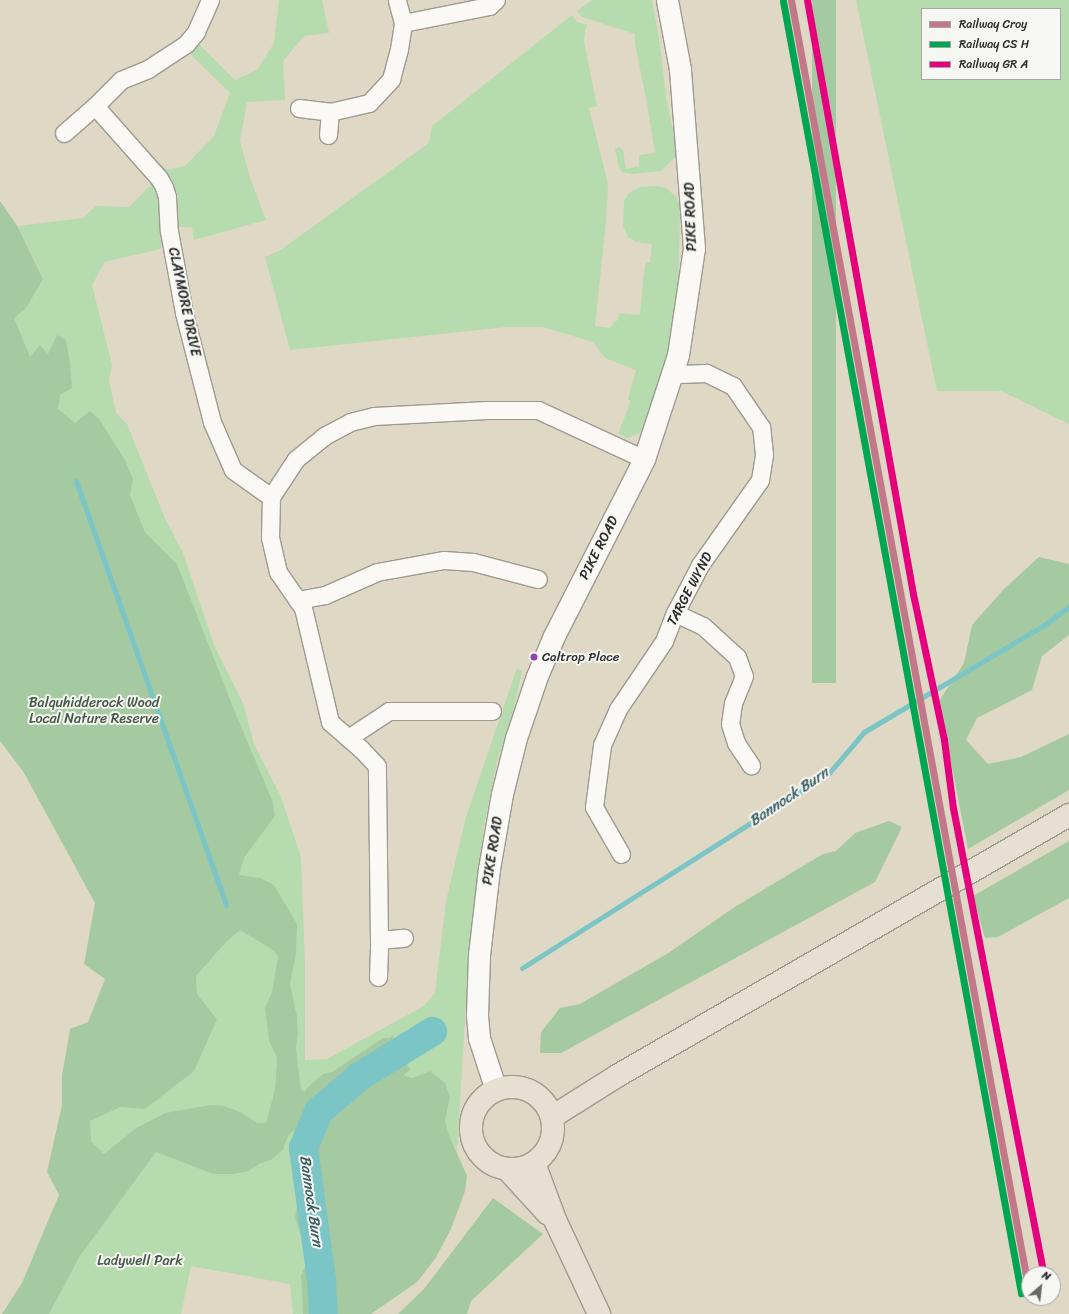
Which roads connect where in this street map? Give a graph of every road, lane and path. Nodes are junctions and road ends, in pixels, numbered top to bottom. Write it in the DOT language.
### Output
graph roads {
  1 [pos="210,0"];
  2 [pos="397,0"];
  3 [pos="496,0"];
  4 [pos="667,0"];
  5 [pos="403,23"];
  6 [pos="95,106"];
  7 [pos="299,108"];
  8 [pos="330,112"];
  9 [pos="64,133"];
  10 [pos="328,135"];
  11 [pos="672,374"];
  12 [pos="644,459"];
  13 [pos="271,497"];
  14 [pos="538,579"];
  15 [pos="297,600"];
  16 [pos="675,613"];
  17 [pos="492,711"];
  18 [pos="348,738"];
  19 [pos="751,765"];
  20 [pos="1069,815"];
  21 [pos="621,854"];
  22 [pos="404,938"];
  23 [pos="380,940"];
  24 [pos="378,977"];
  25 [pos="496,1090"];
  26 [pos="547,1109"];
  27 [pos="534,1163"];
  28 [pos="508,1170"];
  29 [pos="556,1222"];
  30 [pos="599,1314"];
  1 -- 6 [label="street"];
  2 -- 5 [label="street"];
  3 -- 5 [label="street"];
  4 -- 11 [label="street, PIKE ROAD"];
  5 -- 8 [label="street"];
  6 -- 9 [label="street"];
  6 -- 13 [label="street, CLAYMORE DRIVE"];
  7 -- 8 [label="street"];
  8 -- 10 [label="street"];
  11 -- 12 [label="street, PIKE ROAD"];
  11 -- 16 [label="street, TARGE WYND"];
  12 -- 13 [label="street"];
  12 -- 25 [label="street, PIKE ROAD"];
  13 -- 15 [label="street"];
  14 -- 15 [label="street"];
  15 -- 18 [label="street"];
  16 -- 19 [label="street"];
  16 -- 21 [label="street, TARGE WYND"];
  17 -- 18 [label="street"];
  18 -- 23 [label="street"];
  20 -- 26 [label="main road"];
  22 -- 23 [label="street"];
  23 -- 24 [label="street"];
  25 -- 26 [label="main road"];
  25 -- 28 [label="main road"];
  26 -- 27 [label="main road"];
  27 -- 28 [label="main road"];
  27 -- 29 [label="main road"];
  28 -- 29 [label="main road"];
  29 -- 30 [label="main road"];
}
